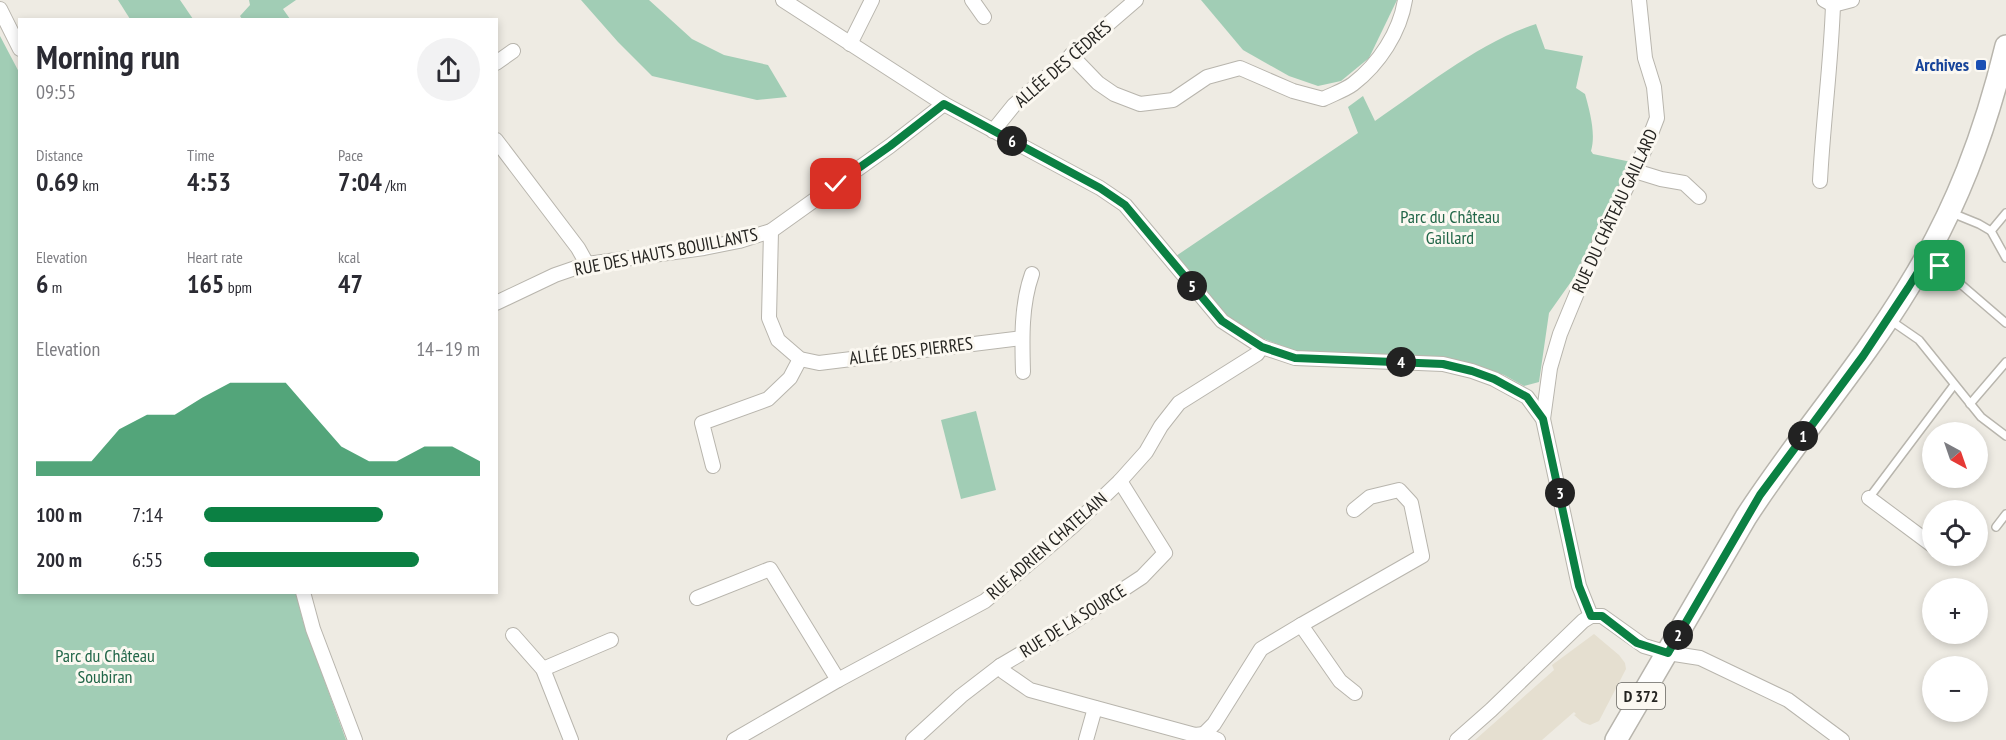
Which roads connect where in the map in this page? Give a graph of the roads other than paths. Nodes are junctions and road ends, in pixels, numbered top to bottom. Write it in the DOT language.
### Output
graph roads {
  1 [pos="783,0"];
  2 [pos="872,0"];
  3 [pos="972,0"];
  4 [pos="1136,0"];
  5 [pos="1405,0"];
  6 [pos="1639,0"];
  7 [pos="1852,0"];
  8 [pos="1829,2"];
  9 [pos="0,9"];
  10 [pos="984,17"];
  11 [pos="850,44"];
  12 [pos="18,45"];
  13 [pos="2006,46"];
  14 [pos="513,51"];
  15 [pos="1071,55"];
  16 [pos="498,62"];
  17 [pos="944,104"];
  18 [pos="993,131"];
  19 [pos="498,143"];
  20 [pos="1635,171"];
  21 [pos="1820,181"];
  22 [pos="1700,197"];
  23 [pos="1949,212"];
  24 [pos="2006,213"];
  25 [pos="771,231"];
  26 [pos="1990,231"];
  27 [pos="1928,256"];
  28 [pos="2006,258"];
  29 [pos="587,264"];
  30 [pos="1032,274"];
  31 [pos="498,302"];
  32 [pos="1888,319"];
  33 [pos="2006,323"];
  34 [pos="1022,338"];
  35 [pos="1262,347"];
  36 [pos="800,360"];
  37 [pos="2006,362"];
  38 [pos="1023,372"];
  39 [pos="1954,385"];
  40 [pos="1546,391"];
  41 [pos="1527,397"];
  42 [pos="1970,404"];
  43 [pos="1543,419"];
  44 [pos="2006,436"];
  45 [pos="713,466"];
  46 [pos="1120,481"];
  47 [pos="1869,498"];
  48 [pos="1354,510"];
  49 [pos="2006,514"];
  50 [pos="1996,526"];
  51 [pos="1922,538"];
  52 [pos="304,594"];
  53 [pos="697,598"];
  54 [pos="1591,616"];
  55 [pos="1301,626"];
  56 [pos="513,635"];
  57 [pos="611,640"];
  58 [pos="1668,653"];
  59 [pos="1000,666"];
  60 [pos="543,669"];
  61 [pos="838,680"];
  62 [pos="1355,693"];
  63 [pos="1095,708"];
  64 [pos="1204,734"];
  65 [pos="355,740"];
  66 [pos="571,740"];
  67 [pos="734,740"];
  68 [pos="913,740"];
  69 [pos="1086,740"];
  70 [pos="1218,740"];
  71 [pos="1457,740"];
  72 [pos="1616,740"];
  73 [pos="1842,740"];
  1 -- 11 [label="street"];
  2 -- 11 [label="street"];
  3 -- 10 [label="street"];
  4 -- 15 [label="street, ALLÉE DES CÈDRES"];
  5 -- 15 [label="street"];
  6 -- 20 [label="street, RUE DU CHÂTEAU GAILLARD"];
  7 -- 8 [label="street"];
  8 -- 21 [label="street"];
  9 -- 12 [label="street"];
  11 -- 17 [label="street"];
  13 -- 23 [label="main road, D 372"];
  14 -- 16 [label="street"];
  15 -- 18 [label="street, ALLÉE DES CÈDRES"];
  17 -- 18 [label="street"];
  17 -- 25 [label="street, RUE DES HAUTS BOUILLANTS"];
  18 -- 35 [label="street"];
  19 -- 29 [label="street"];
  20 -- 22 [label="street"];
  20 -- 40 [label="street, RUE DU CHÂTEAU GAILLARD"];
  23 -- 26 [label="lane"];
  23 -- 27 [label="main road, D 372"];
  24 -- 26 [label="lane"];
  25 -- 29 [label="street, RUE DES HAUTS BOUILLANTS"];
  25 -- 36 [label="street"];
  26 -- 28 [label="lane"];
  27 -- 32 [label="main road, D 372"];
  27 -- 33 [label="lane"];
  29 -- 31 [label="street, RUE DES HAUTS BOUILLANTS"];
  30 -- 34 [label="street"];
  32 -- 39 [label="lane"];
  32 -- 58 [label="main road, D 372"];
  34 -- 36 [label="street, ALLÉE DES PIERRES"];
  34 -- 38 [label="street"];
  35 -- 41 [label="street"];
  35 -- 46 [label="street, RUE ADRIEN CHATELAIN"];
  36 -- 45 [label="street"];
  37 -- 42 [label="lane"];
  39 -- 42 [label="lane"];
  39 -- 47 [label="lane"];
  40 -- 41 [label="street"];
  40 -- 43 [label="street, RUE DU CHÂTEAU GAILLARD"];
  41 -- 43 [label="street"];
  42 -- 44 [label="lane"];
  43 -- 54 [label="street"];
  46 -- 59 [label="street, RUE DE LA SOURCE"];
  46 -- 61 [label="street, RUE ADRIEN CHATELAIN"];
  47 -- 51 [label="street"];
  48 -- 55 [label="street"];
  49 -- 50 [label="lane"];
  52 -- 65 [label="street"];
  53 -- 61 [label="street"];
  54 -- 58 [label="street"];
  54 -- 71 [label="street"];
  55 -- 62 [label="street"];
  55 -- 64 [label="street"];
  56 -- 60 [label="street"];
  57 -- 60 [label="street"];
  58 -- 72 [label="main road, D 372"];
  58 -- 73 [label="street"];
  59 -- 63 [label="street"];
  59 -- 68 [label="street, RUE DE LA SOURCE"];
  60 -- 66 [label="street"];
  61 -- 67 [label="street, RUE ADRIEN CHATELAIN"];
  63 -- 64 [label="street"];
  63 -- 69 [label="street"];
  64 -- 70 [label="street"];
}
